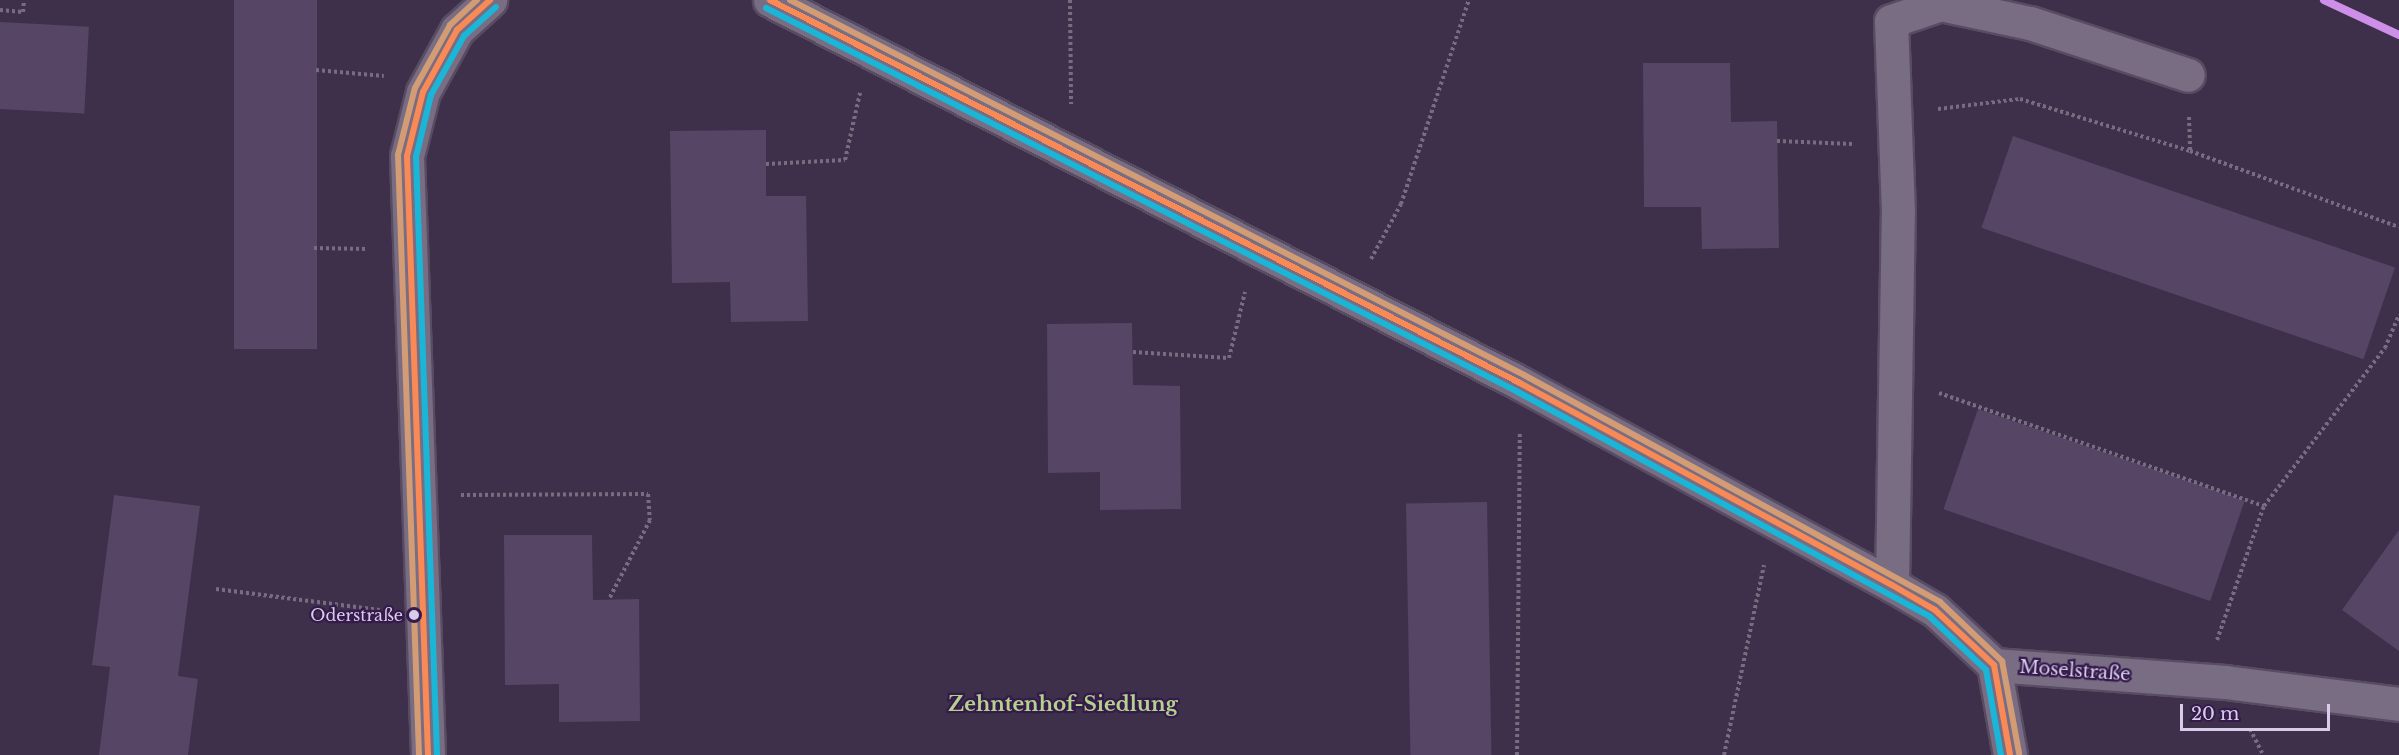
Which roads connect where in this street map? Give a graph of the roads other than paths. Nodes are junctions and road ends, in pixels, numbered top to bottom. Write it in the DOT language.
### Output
graph roads {
  1 [pos="490,0"];
  2 [pos="770,0"];
  3 [pos="2188,75"];
  4 [pos="1892,585"];
  5 [pos="1994,665"];
  6 [pos="2399,704"];
  7 [pos="428,755"];
  8 [pos="2010,755"];
  1 -- 7 [label="street"];
  2 -- 4 [label="street, Moselstraße"];
  3 -- 4 [label="street"];
  4 -- 5 [label="street, Moselstraße"];
  5 -- 6 [label="street, Moselstraße"];
  5 -- 8 [label="street"];
}
